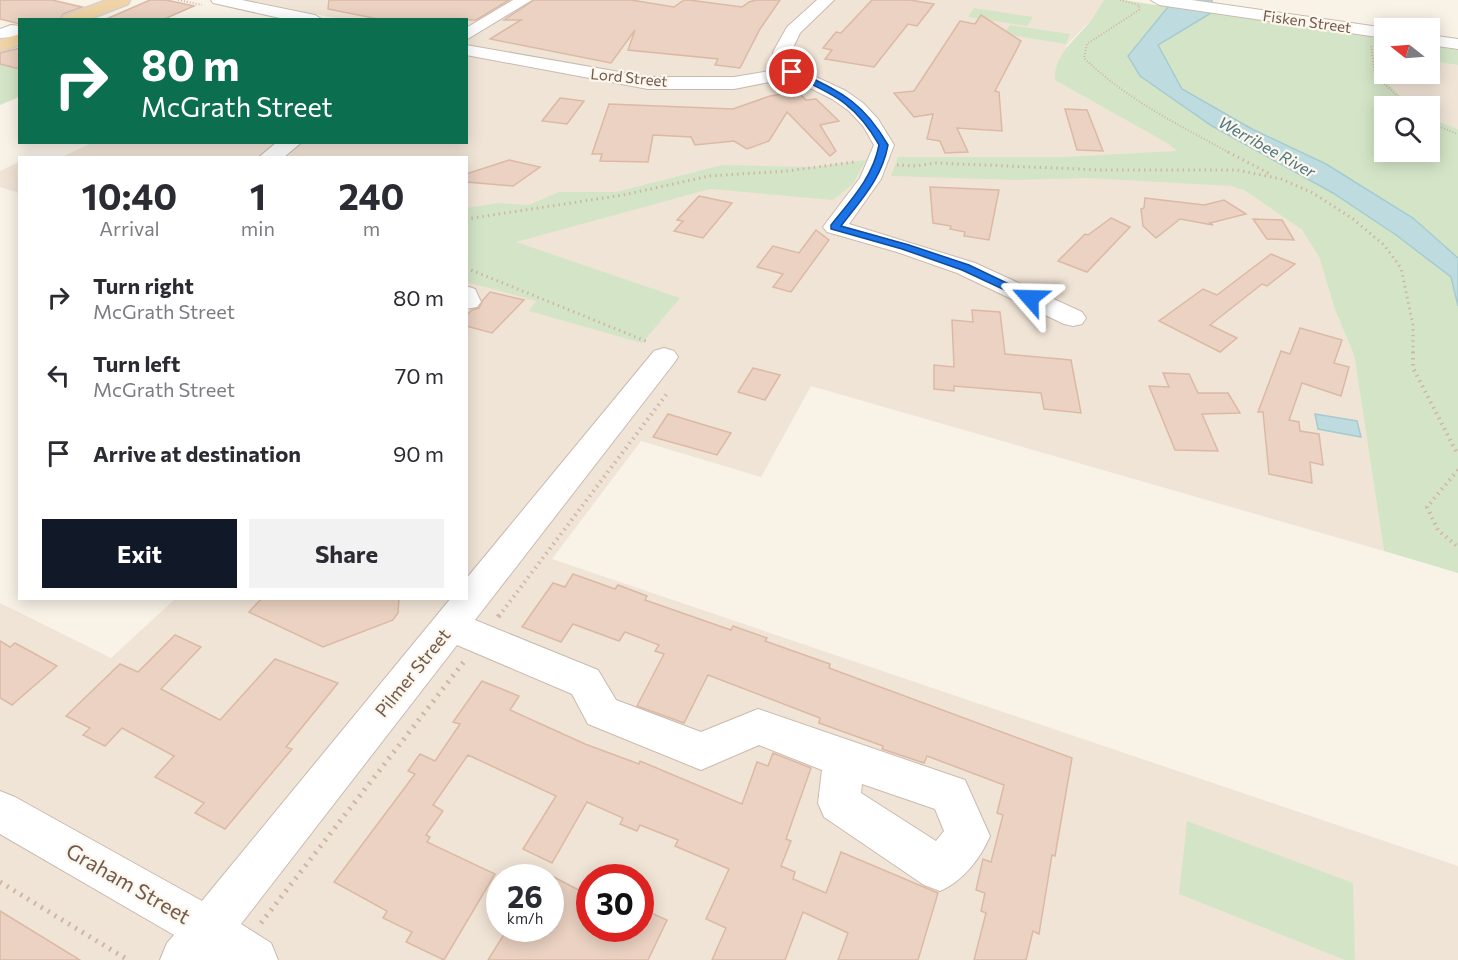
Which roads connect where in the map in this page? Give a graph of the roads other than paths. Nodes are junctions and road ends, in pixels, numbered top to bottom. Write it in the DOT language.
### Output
graph roads {
  1 [pos="122,0"];
  2 [pos="219,0"];
  3 [pos="826,0"];
  4 [pos="1159,0"];
  5 [pos="519,1"];
  6 [pos="1164,1"];
  7 [pos="75,18"];
  8 [pos="305,18"];
  9 [pos="1374,31"];
  10 [pos="468,34"];
  11 [pos="1440,41"];
  12 [pos="1458,44"];
  13 [pos="468,50"];
  14 [pos="792,72"];
  15 [pos="289,144"];
  16 [pos="271,156"];
  17 [pos="1072,318"];
  18 [pos="664,357"];
  19 [pos="466,633"];
  20 [pos="844,759"];
  21 [pos="0,811"];
  22 [pos="221,950"];
  1 -- 7 [label="main road"];
  2 -- 8 [label="street"];
  3 -- 14 [label="street"];
  4 -- 6 [label="street, Fisken Street"];
  5 -- 10 [label="street"];
  6 -- 9 [label="street, Fisken Street"];
  11 -- 12 [label="street"];
  13 -- 14 [label="street, Lord Street"];
  14 -- 17 [label="street"];
  15 -- 16 [label="street"];
  18 -- 19 [label="street, Pilmer Street"];
  19 -- 20 [label="street"];
  19 -- 22 [label="street, Pilmer Street"];
  21 -- 22 [label="street, Graham Street"];
}
